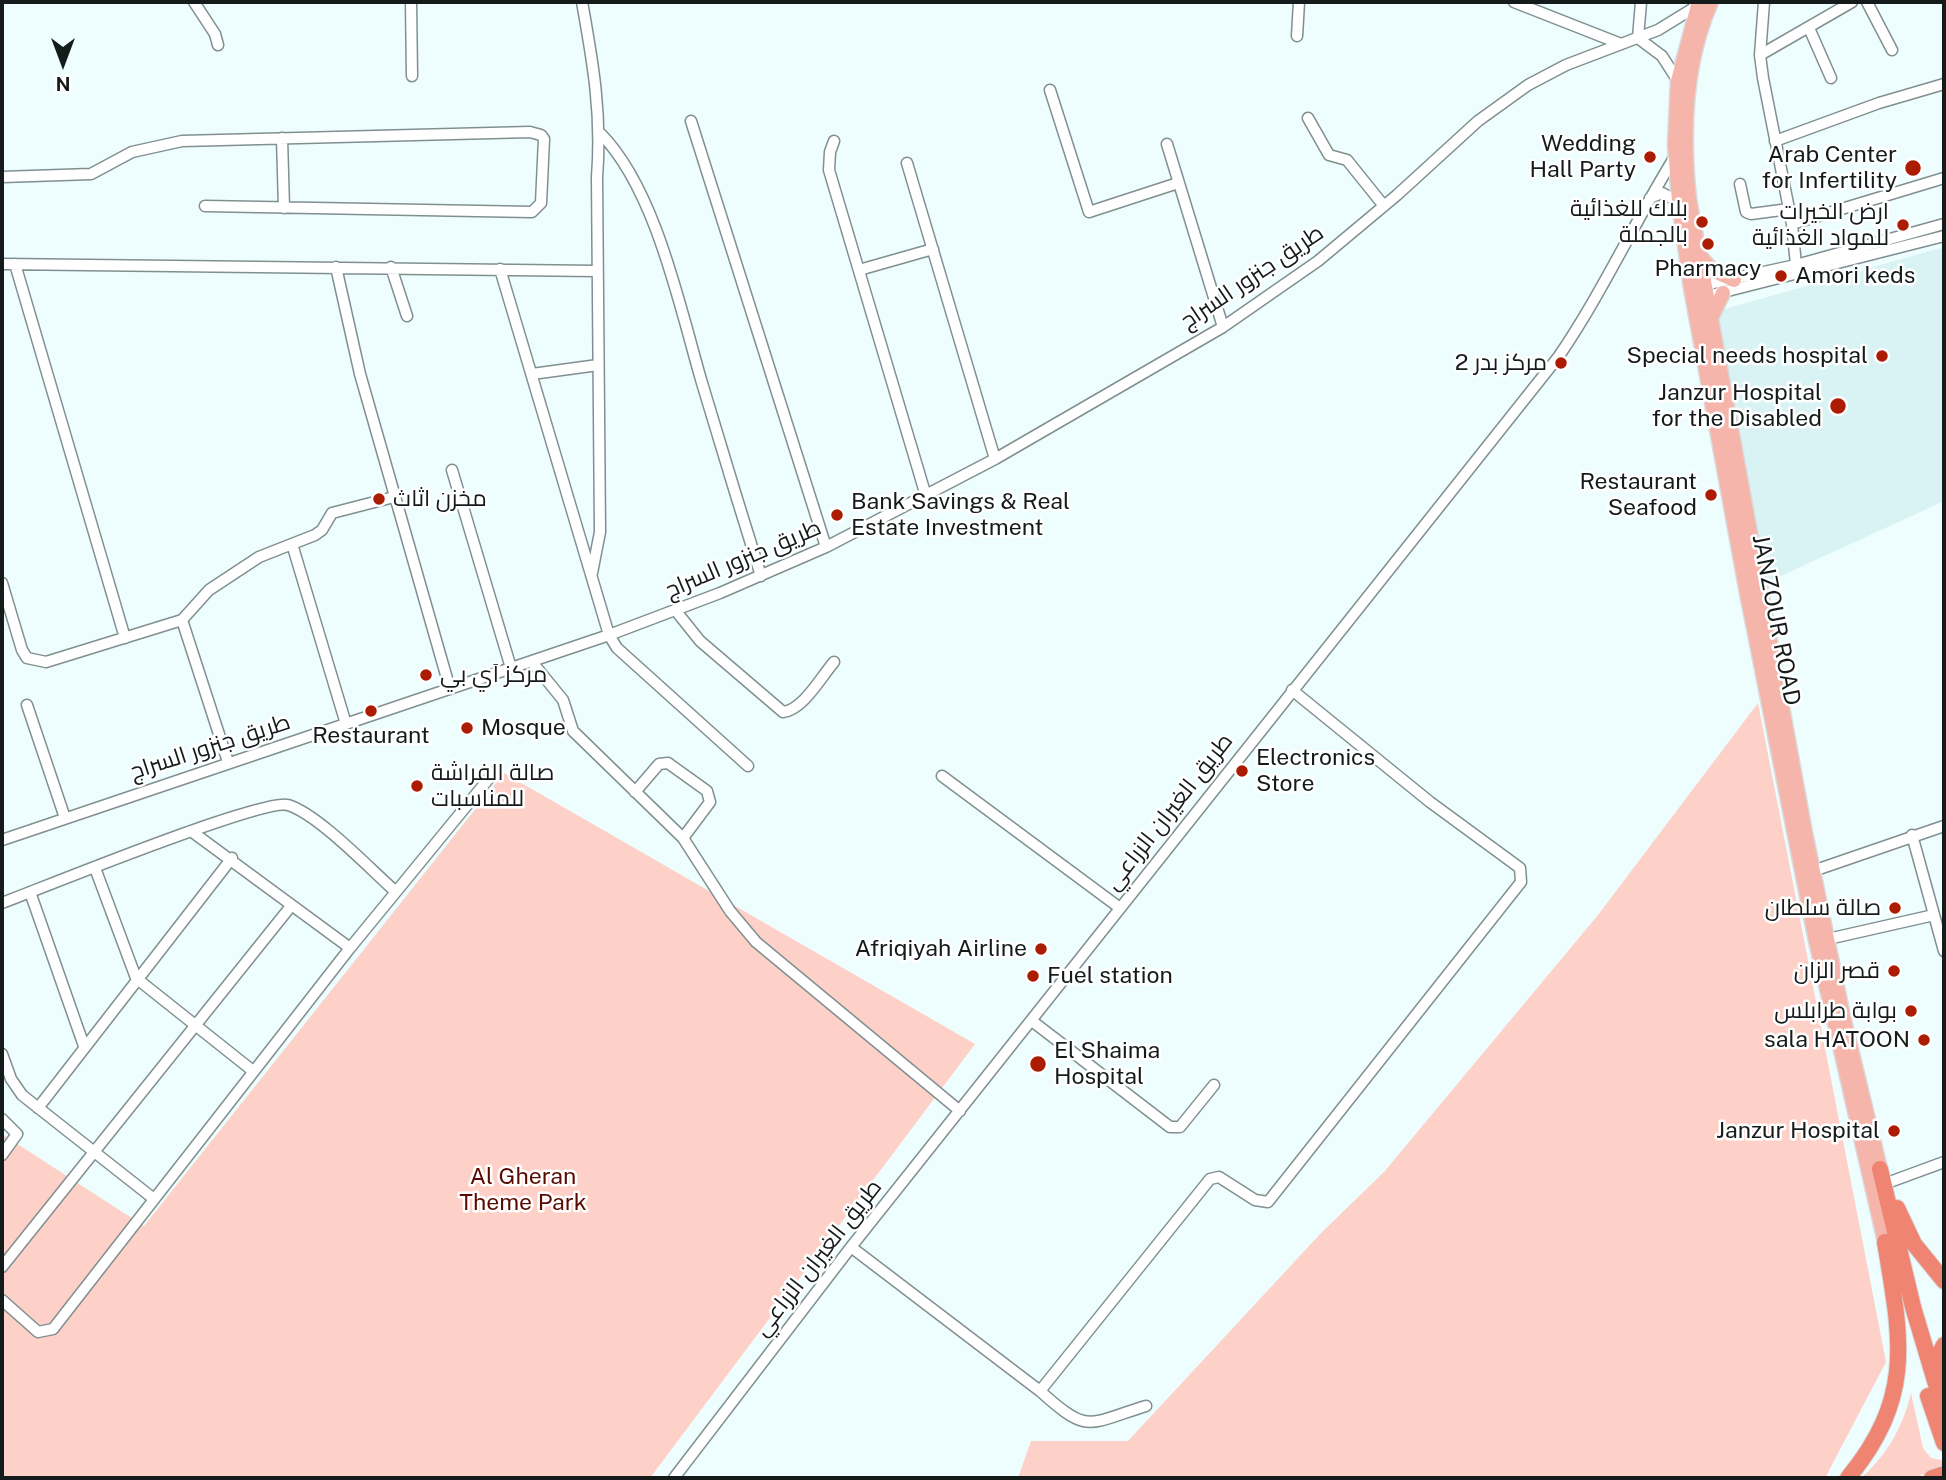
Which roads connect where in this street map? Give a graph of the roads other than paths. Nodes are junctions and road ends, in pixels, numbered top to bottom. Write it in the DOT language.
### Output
graph roads {
  1 [pos="194,2"];
  2 [pos="411,2"];
  3 [pos="582,2"];
  4 [pos="1299,2"];
  5 [pos="1514,2"];
  6 [pos="1641,2"];
  7 [pos="1764,2"];
  8 [pos="1852,2"];
  9 [pos="1867,2"];
  10 [pos="1702,3"];
  11 [pos="1809,28"];
  12 [pos="1297,36"];
  13 [pos="1638,38"];
  14 [pos="1621,44"];
  15 [pos="218,45"];
  16 [pos="1892,51"];
  17 [pos="1760,55"];
  18 [pos="412,76"];
  19 [pos="1831,78"];
  20 [pos="1678,81"];
  21 [pos="1944,84"];
  22 [pos="1050,90"];
  23 [pos="1308,118"];
  24 [pos="691,121"];
  25 [pos="601,134"];
  26 [pos="282,138"];
  27 [pos="834,141"];
  28 [pos="1776,141"];
  29 [pos="1167,144"];
  30 [pos="1674,158"];
  31 [pos="907,163"];
  32 [pos="2,177"];
  33 [pos="1944,178"];
  34 [pos="1178,183"];
  35 [pos="1740,184"];
  36 [pos="1647,200"];
  37 [pos="1679,202"];
  38 [pos="205,206"];
  39 [pos="1384,206"];
  40 [pos="284,208"];
  41 [pos="1789,209"];
  42 [pos="1791,224"];
  43 [pos="1944,224"];
  44 [pos="1944,236"];
  45 [pos="933,249"];
  46 [pos="1697,251"];
  47 [pos="2,264"];
  48 [pos="15,264"];
  49 [pos="1796,265"];
  50 [pos="336,267"];
  51 [pos="391,267"];
  52 [pos="500,269"];
  53 [pos="859,270"];
  54 [pos="597,271"];
  55 [pos="1734,280"];
  56 [pos="1698,292"];
  57 [pos="1723,293"];
  58 [pos="407,316"];
  59 [pos="1711,323"];
  60 [pos="1223,327"];
  61 [pos="598,365"];
  62 [pos="532,374"];
  63 [pos="995,459"];
  64 [pos="452,470"];
  65 [pos="926,496"];
  66 [pos="394,497"];
  67 [pos="292,544"];
  68 [pos="827,547"];
  69 [pos="592,573"];
  70 [pos="761,576"];
  71 [pos="2,583"];
  72 [pos="676,611"];
  73 [pos="182,620"];
  74 [pos="609,635"];
  75 [pos="125,638"];
  76 [pos="532,662"];
  77 [pos="834,662"];
  78 [pos="511,668"];
  79 [pos="450,689"];
  80 [pos="1292,690"];
  81 [pos="27,705"];
  82 [pos="345,724"];
  83 [pos="228,762"];
  84 [pos="748,766"];
  85 [pos="495,771"];
  86 [pos="942,776"];
  87 [pos="635,792"];
  88 [pos="65,818"];
  89 [pos="1944,825"];
  90 [pos="191,831"];
  91 [pos="1912,835"];
  92 [pos="683,838"];
  93 [pos="2,840"];
  94 [pos="232,858"];
  95 [pos="96,868"];
  96 [pos="1813,871"];
  97 [pos="395,891"];
  98 [pos="30,892"];
  99 [pos="2,903"];
  100 [pos="291,905"];
  101 [pos="1120,908"];
  102 [pos="1934,915"];
  103 [pos="1828,939"];
  104 [pos="350,948"];
  105 [pos="1944,951"];
  106 [pos="136,978"];
  107 [pos="1032,1021"];
  108 [pos="195,1028"];
  109 [pos="84,1046"];
  110 [pos="2,1054"];
  111 [pos="253,1071"];
  112 [pos="1214,1086"];
  113 [pos="38,1108"];
  114 [pos="960,1111"];
  115 [pos="2,1119"];
  116 [pos="96,1152"];
  117 [pos="2,1155"];
  118 [pos="1944,1162"];
  119 [pos="1884,1176"];
  120 [pos="154,1199"];
  121 [pos="1885,1242"];
  122 [pos="851,1247"];
  123 [pos="2,1267"];
  124 [pos="1944,1281"];
  125 [pos="2,1300"];
  126 [pos="1944,1345"];
  127 [pos="1040,1391"];
  128 [pos="1942,1403"];
  129 [pos="1146,1406"];
  130 [pos="1944,1443"];
  131 [pos="1944,1474"];
  132 [pos="674,1478"];
  133 [pos="1848,1478"];
  134 [pos="1932,1478"];
  1 -- 15 [label="street"];
  2 -- 18 [label="street"];
  3 -- 25 [label="street"];
  4 -- 12 [label="street"];
  5 -- 14 [label="street"];
  6 -- 13 [label="street"];
  7 -- 17 [label="street"];
  8 -- 11 [label="street"];
  9 -- 16 [label="street"];
  10 -- 13 [label="street, طريق جنزور السراج"];
  10 -- 20 [label="main road, JANZOUR ROAD"];
  10 -- 46 [label="main road, JANZOUR ROAD"];
  11 -- 17 [label="street"];
  11 -- 19 [label="street"];
  13 -- 14 [label="street, طريق جنزور السراج"];
  13 -- 20 [label="street"];
  14 -- 39 [label="street, طريق جنزور السراج"];
  17 -- 28 [label="street"];
  20 -- 30 [label="main road, JANZOUR ROAD"];
  21 -- 28 [label="street"];
  22 -- 34 [label="street"];
  23 -- 39 [label="street"];
  24 -- 68 [label="street"];
  25 -- 54 [label="street"];
  25 -- 70 [label="street"];
  26 -- 32 [label="street"];
  26 -- 40 [label="street"];
  26 -- 40 [label="street"];
  27 -- 53 [label="street"];
  28 -- 41 [label="street"];
  29 -- 34 [label="street"];
  30 -- 36 [label="street, طريق الغيران الزراعي"];
  30 -- 37 [label="main road, JANZOUR ROAD"];
  31 -- 45 [label="street"];
  33 -- 42 [label="street"];
  34 -- 60 [label="street"];
  35 -- 41 [label="street"];
  36 -- 37 [label="street"];
  36 -- 80 [label="street, طريق الغيران الزراعي"];
  37 -- 56 [label="main road, JANZOUR ROAD"];
  38 -- 40 [label="street"];
  39 -- 60 [label="street, طريق جنزور السراج"];
  41 -- 42 [label="street"];
  42 -- 49 [label="street"];
  43 -- 49 [label="street"];
  44 -- 57 [label="street"];
  45 -- 53 [label="street"];
  45 -- 63 [label="street"];
  46 -- 55 [label="main road"];
  46 -- 56 [label="main road, JANZOUR ROAD"];
  47 -- 48 [label="street"];
  48 -- 50 [label="street"];
  48 -- 75 [label="street"];
  49 -- 55 [label="street"];
  50 -- 51 [label="street"];
  50 -- 66 [label="street"];
  51 -- 52 [label="street"];
  51 -- 58 [label="street"];
  52 -- 54 [label="street"];
  52 -- 62 [label="street"];
  53 -- 65 [label="street"];
  54 -- 61 [label="street"];
  55 -- 56 [label="street"];
  56 -- 57 [label="street"];
  56 -- 59 [label="main road, JANZOUR ROAD"];
  56 -- 121 [label="main road, JANZOUR ROAD"];
  57 -- 59 [label="main road"];
  59 -- 96 [label="main road, JANZOUR ROAD"];
  60 -- 63 [label="street, طريق جنزور السراج"];
  61 -- 62 [label="street"];
  61 -- 69 [label="street"];
  62 -- 69 [label="street"];
  63 -- 65 [label="street, طريق جنزور السراج"];
  64 -- 78 [label="street"];
  65 -- 68 [label="street, طريق جنزور السراج"];
  66 -- 67 [label="street"];
  66 -- 79 [label="street"];
  67 -- 73 [label="street"];
  67 -- 82 [label="street"];
  68 -- 70 [label="street, طريق جنزور السراج"];
  69 -- 74 [label="street"];
  70 -- 72 [label="street, طريق جنزور السراج"];
  71 -- 75 [label="street"];
  72 -- 74 [label="street, طريق جنزور السراج"];
  72 -- 77 [label="street"];
  73 -- 75 [label="street"];
  73 -- 83 [label="street"];
  74 -- 76 [label="street, طريق جنزور السراج"];
  74 -- 84 [label="street"];
  76 -- 78 [label="street, طريق جنزور السراج"];
  76 -- 87 [label="street"];
  78 -- 79 [label="street, طريق جنزور السراج"];
  79 -- 82 [label="street, طريق جنزور السراج"];
  80 -- 101 [label="street, طريق الغيران الزراعي"];
  80 -- 127 [label="street"];
  81 -- 88 [label="street"];
  82 -- 83 [label="street, طريق جنزور السراج"];
  83 -- 88 [label="street, طريق جنزور السراج"];
  85 -- 97 [label="street"];
  86 -- 101 [label="street"];
  87 -- 92 [label="street"];
  87 -- 92 [label="street"];
  88 -- 93 [label="street, طريق جنزور السراج"];
  89 -- 91 [label="street"];
  90 -- 94 [label="street"];
  90 -- 95 [label="street"];
  90 -- 97 [label="street"];
  91 -- 96 [label="street"];
  91 -- 102 [label="street"];
  92 -- 114 [label="street"];
  94 -- 100 [label="street"];
  94 -- 106 [label="street"];
  95 -- 98 [label="street"];
  95 -- 106 [label="street"];
  96 -- 103 [label="main road, JANZOUR ROAD"];
  97 -- 104 [label="street"];
  98 -- 99 [label="street"];
  98 -- 109 [label="street"];
  100 -- 104 [label="street"];
  100 -- 108 [label="street"];
  101 -- 107 [label="street, طريق الغيران الزراعي"];
  102 -- 103 [label="street"];
  102 -- 105 [label="street"];
  103 -- 119 [label="main road, JANZOUR ROAD"];
  104 -- 111 [label="street"];
  106 -- 108 [label="street"];
  106 -- 109 [label="street"];
  107 -- 112 [label="street"];
  107 -- 114 [label="street, طريق الغيران الزراعي"];
  108 -- 111 [label="street"];
  108 -- 116 [label="street"];
  109 -- 113 [label="street"];
  110 -- 113 [label="street"];
  111 -- 120 [label="street"];
  113 -- 116 [label="street"];
  114 -- 122 [label="street, طريق الغيران الزراعي"];
  115 -- 117 [label="street"];
  116 -- 120 [label="street"];
  116 -- 123 [label="street"];
  118 -- 119 [label="street"];
  119 -- 124 [label="highway"];
  119 -- 128 [label="highway"];
  120 -- 125 [label="street"];
  121 -- 130 [label="highway"];
  121 -- 133 [label="highway"];
  122 -- 127 [label="street"];
  122 -- 132 [label="street, طريق الغيران الزراعي"];
  126 -- 128 [label="highway"];
  127 -- 129 [label="street"];
  131 -- 134 [label="highway"];
}
